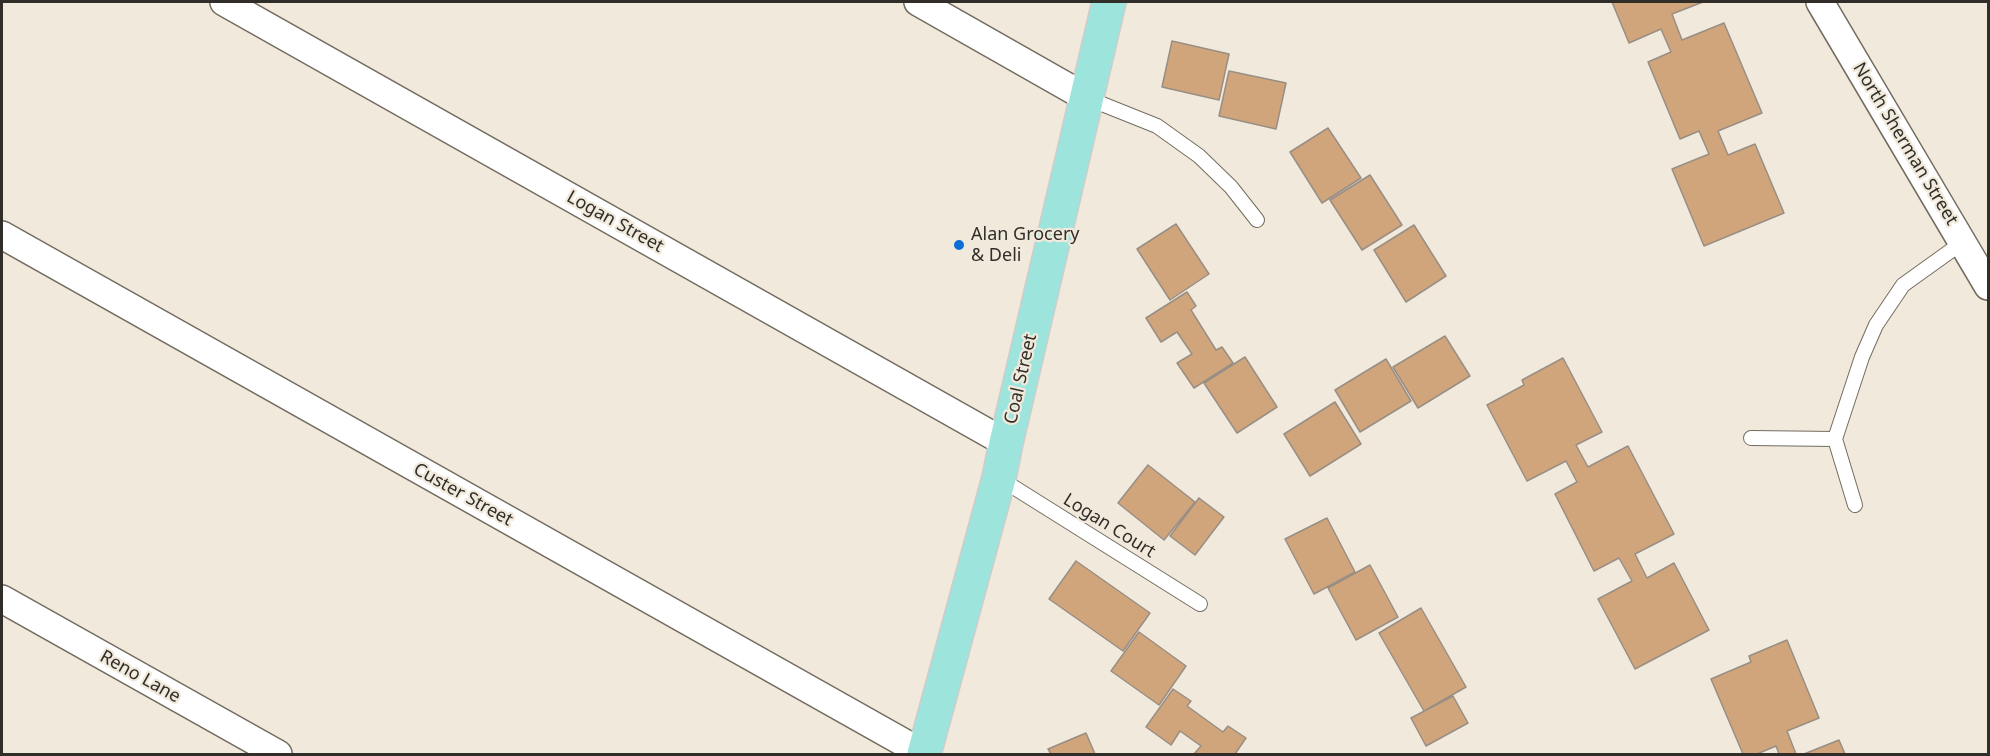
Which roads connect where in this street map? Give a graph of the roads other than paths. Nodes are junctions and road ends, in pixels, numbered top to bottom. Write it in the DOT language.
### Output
graph roads {
  1 [pos="224,2"];
  2 [pos="918,2"];
  3 [pos="1109,2"];
  4 [pos="1820,2"];
  5 [pos="1087,98"];
  6 [pos="1257,220"];
  7 [pos="2,235"];
  8 [pos="1963,242"];
  9 [pos="1989,286"];
  10 [pos="1751,438"];
  11 [pos="1834,439"];
  12 [pos="1006,442"];
  13 [pos="999,478"];
  14 [pos="1855,505"];
  15 [pos="2,599"];
  16 [pos="1200,604"];
  17 [pos="278,754"];
  18 [pos="924,754"];
  1 -- 12 [label="street, Logan Street"];
  2 -- 5 [label="street"];
  3 -- 5 [label="main road, Coal Street"];
  4 -- 8 [label="street, North Sherman Street"];
  5 -- 6 [label="lane"];
  5 -- 12 [label="main road, Coal Street"];
  7 -- 18 [label="street, Custer Street"];
  8 -- 9 [label="street, North Sherman Street"];
  8 -- 11 [label="lane"];
  10 -- 11 [label="lane"];
  11 -- 14 [label="lane"];
  12 -- 13 [label="main road, Coal Street"];
  13 -- 16 [label="lane, Logan Court"];
  13 -- 18 [label="main road, Coal Street"];
  15 -- 17 [label="street, Reno Lane"];
}
